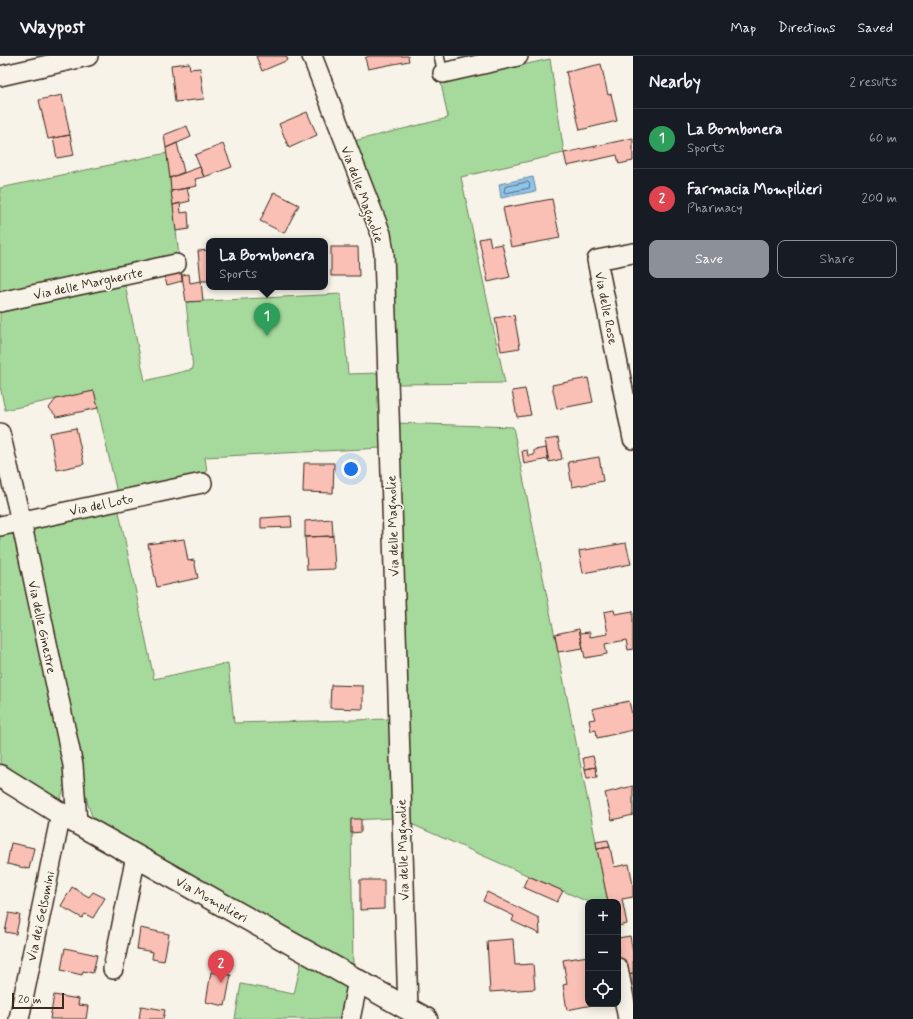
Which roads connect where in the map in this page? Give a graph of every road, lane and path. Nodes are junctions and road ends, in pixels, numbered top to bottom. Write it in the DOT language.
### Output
graph roads {
  1 [pos="88,56"];
  2 [pos="312,56"];
  3 [pos="518,56"];
  4 [pos="441,65"];
  5 [pos="0,76"];
  6 [pos="633,253"];
  7 [pos="176,264"];
  8 [pos="0,302"];
  9 [pos="0,433"];
  10 [pos="633,439"];
  11 [pos="202,483"];
  12 [pos="21,521"];
  13 [pos="0,526"];
  14 [pos="0,776"];
  15 [pos="69,818"];
  16 [pos="136,856"];
  17 [pos="113,969"];
  18 [pos="619,971"];
  19 [pos="358,981"];
  20 [pos="417,1014"];
  21 [pos="19,1019"];
  22 [pos="350,1019"];
  23 [pos="628,1019"];
  1 -- 5 [label="street"];
  2 -- 20 [label="street, Via delle Magnolie"];
  3 -- 4 [label="street"];
  6 -- 10 [label="street, Via delle Rose"];
  7 -- 8 [label="street, Via delle Margherite"];
  9 -- 12 [label="street, Via delle Ginestre"];
  11 -- 12 [label="street, Via del Loto"];
  12 -- 13 [label="street, Via del Loto"];
  12 -- 15 [label="street, Via delle Ginestre"];
  14 -- 15 [label="street, Via Mompilieri"];
  15 -- 16 [label="street, Via Mompilieri"];
  15 -- 21 [label="street, Via dei Gelsomini"];
  16 -- 17 [label="street"];
  16 -- 19 [label="street, Via Mompilieri"];
  18 -- 23 [label="street"];
  19 -- 20 [label="street, Via Mompilieri"];
  19 -- 22 [label="street"];
}
